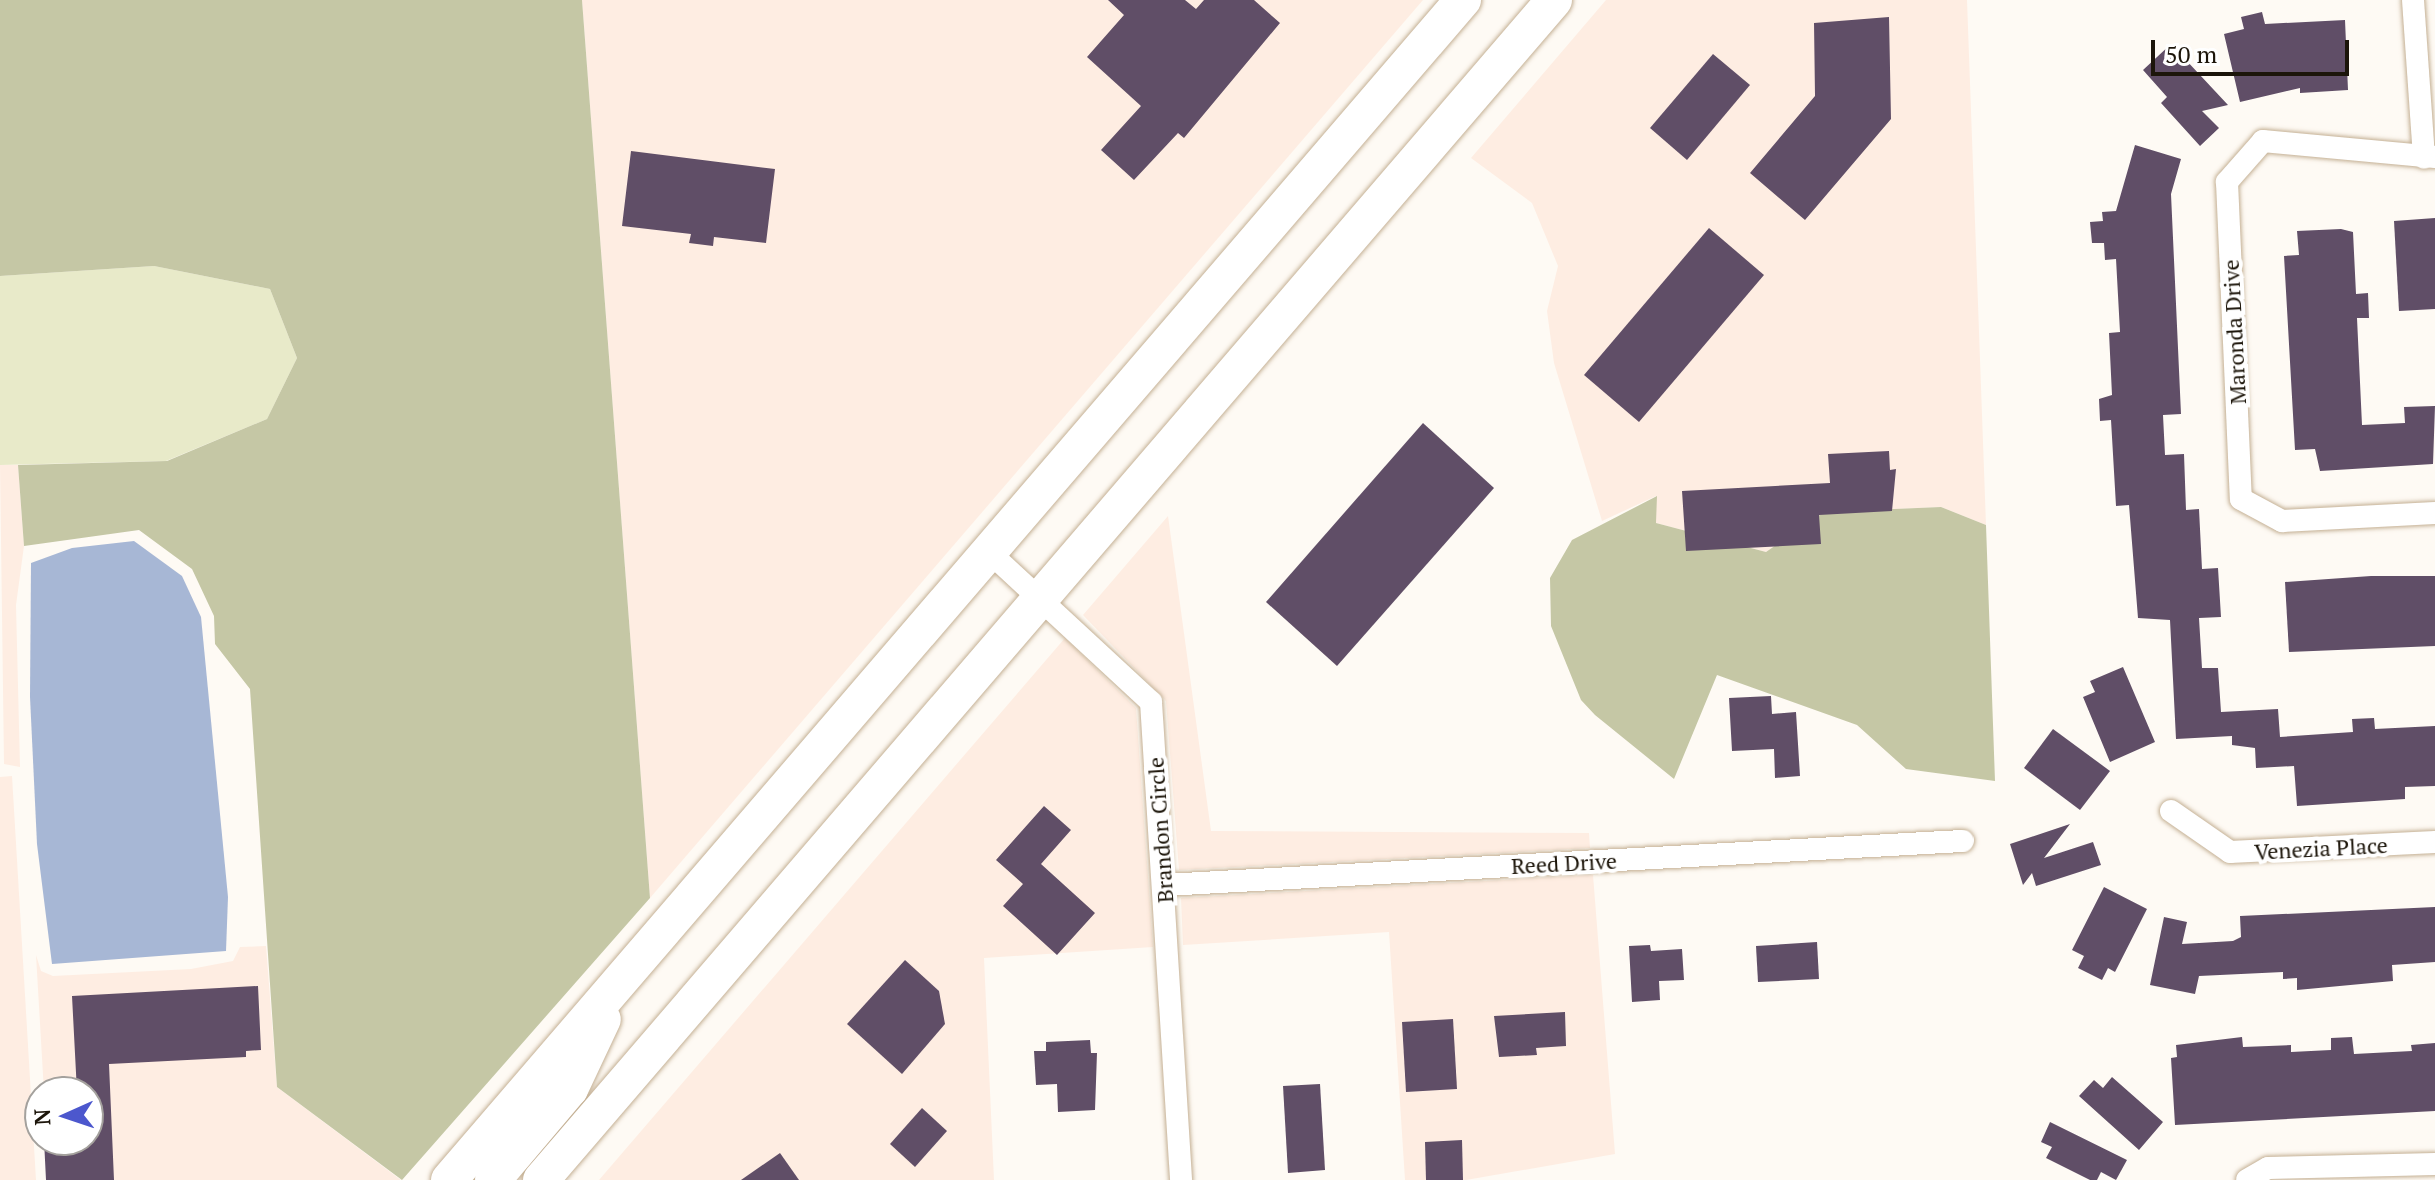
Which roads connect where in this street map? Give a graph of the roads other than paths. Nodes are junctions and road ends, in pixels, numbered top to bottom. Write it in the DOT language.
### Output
graph roads {
  1 [pos="1463,0"];
  2 [pos="1554,0"];
  3 [pos="2413,0"];
  4 [pos="2430,158"];
  5 [pos="2435,513"];
  6 [pos="988,551"];
  7 [pos="1043,598"];
  8 [pos="2171,811"];
  9 [pos="1963,841"];
  10 [pos="2435,842"];
  11 [pos="1165,885"];
  12 [pos="623,978"];
  13 [pos="2435,1164"];
  14 [pos="449,1180"];
  15 [pos="493,1180"];
  16 [pos="541,1180"];
  17 [pos="1181,1180"];
  18 [pos="2247,1180"];
  1 -- 6 [label="main road"];
  2 -- 7 [label="main road"];
  3 -- 4 [label="street, Maronda Drive"];
  4 -- 5 [label="street, Maronda Drive"];
  6 -- 7 [label="street, Brandon Circle"];
  6 -- 12 [label="main road"];
  7 -- 11 [label="street, Brandon Circle"];
  7 -- 16 [label="main road"];
  8 -- 10 [label="street, Venezia Place"];
  9 -- 11 [label="street, Reed Drive"];
  11 -- 17 [label="street, Brandon Circle"];
  12 -- 14 [label="main road"];
  12 -- 15 [label="main road"];
  13 -- 18 [label="street"];
}
